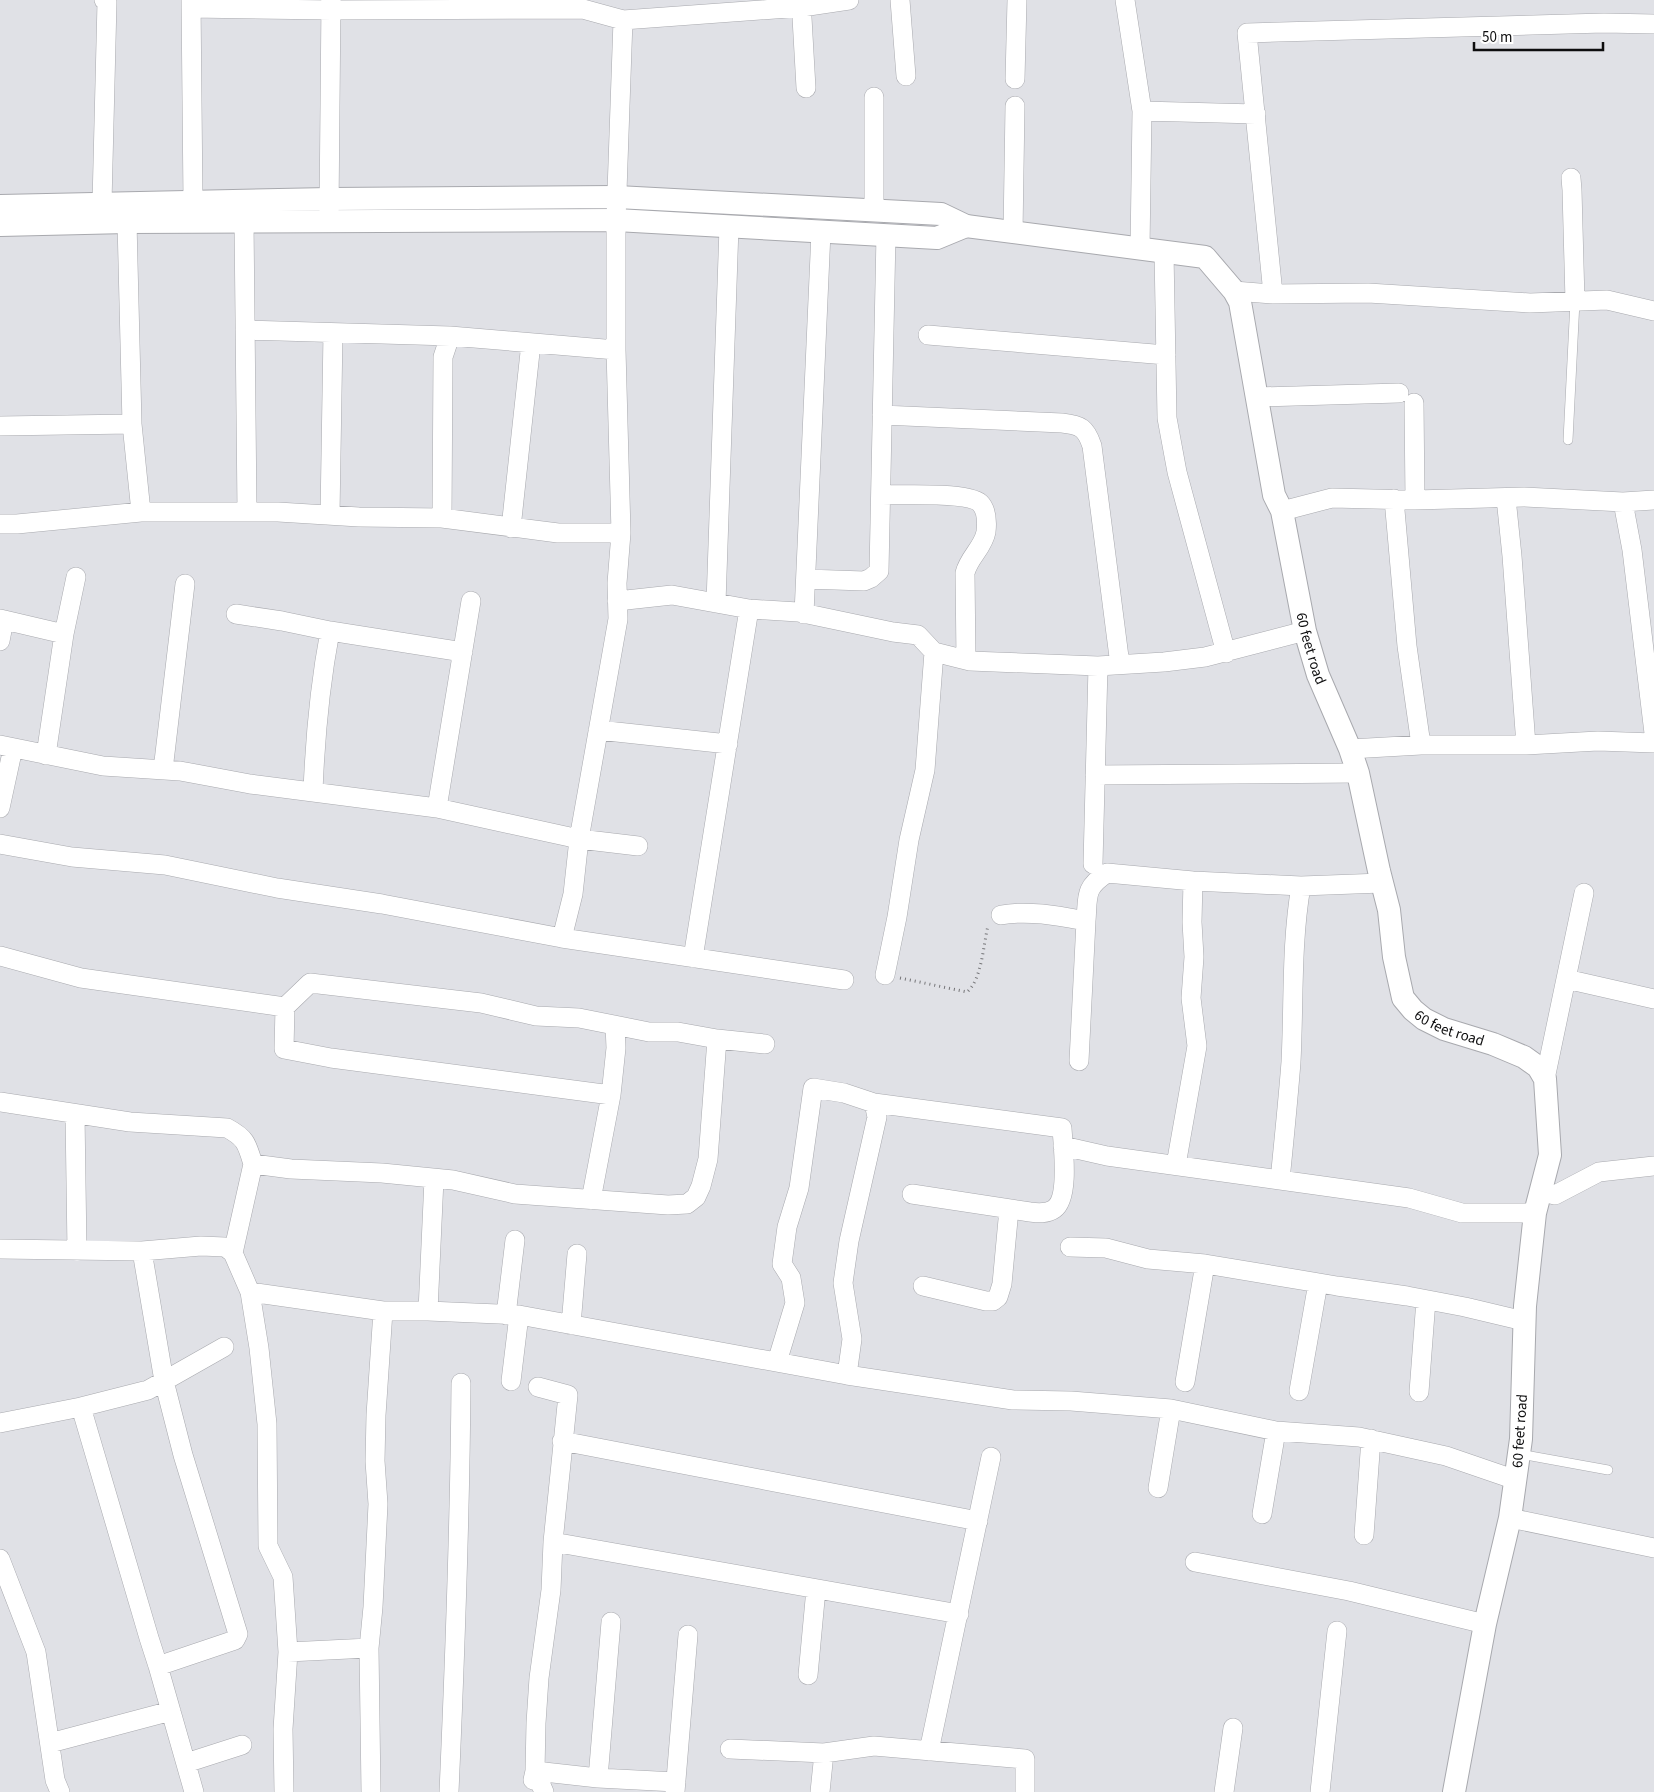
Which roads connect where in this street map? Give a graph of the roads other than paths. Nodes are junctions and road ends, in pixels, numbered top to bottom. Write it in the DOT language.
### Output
graph roads {
  1 [pos="104,0"];
  2 [pos="849,0"];
  3 [pos="900,0"];
  4 [pos="1017,0"];
  5 [pos="1125,0"];
  6 [pos="191,4"];
  7 [pos="582,4"];
  8 [pos="801,4"];
  9 [pos="332,5"];
  10 [pos="480,5"];
  11 [pos="684,8"];
  12 [pos="623,20"];
  13 [pos="1654,24"];
  14 [pos="906,76"];
  15 [pos="1015,79"];
  16 [pos="806,88"];
  17 [pos="874,96"];
  18 [pos="1015,106"];
  19 [pos="1142,110"];
  20 [pos="1256,114"];
  21 [pos="1571,178"];
  22 [pos="617,197"];
  23 [pos="193,201"];
  24 [pos="102,203"];
  25 [pos="0,206"];
  26 [pos="329,210"];
  27 [pos="874,210"];
  28 [pos="616,220"];
  29 [pos="244,221"];
  30 [pos="127,222"];
  31 [pos="0,225"];
  32 [pos="966,226"];
  33 [pos="729,227"];
  34 [pos="821,232"];
  35 [pos="1013,233"];
  36 [pos="886,235"];
  37 [pos="1140,249"];
  38 [pos="1164,252"];
  39 [pos="1234,291"];
  40 [pos="1273,294"];
  41 [pos="1575,301"];
  42 [pos="1654,311"];
  43 [pos="245,330"];
  44 [pos="333,333"];
  45 [pos="928,335"];
  46 [pos="450,336"];
  47 [pos="531,343"];
  48 [pos="616,350"];
  49 [pos="1166,355"];
  50 [pos="1258,397"];
  51 [pos="882,415"];
  52 [pos="132,424"];
  53 [pos="0,426"];
  54 [pos="1568,440"];
  55 [pos="881,495"];
  56 [pos="1506,498"];
  57 [pos="1394,499"];
  58 [pos="1415,500"];
  59 [pos="1654,500"];
  60 [pos="1623,502"];
  61 [pos="247,511"];
  62 [pos="1282,511"];
  63 [pos="141,512"];
  64 [pos="330,515"];
  65 [pos="442,518"];
  66 [pos="0,524"];
  67 [pos="511,528"];
  68 [pos="622,533"];
  69 [pos="76,577"];
  70 [pos="806,579"];
  71 [pos="185,584"];
  72 [pos="471,601"];
  73 [pos="617,601"];
  74 [pos="716,603"];
  75 [pos="749,609"];
  76 [pos="236,614"];
  77 [pos="804,614"];
  78 [pos="2,619"];
  79 [pos="330,631"];
  80 [pos="1306,631"];
  81 [pos="64,634"];
  82 [pos="0,641"];
  83 [pos="463,652"];
  84 [pos="934,652"];
  85 [pos="1226,652"];
  86 [pos="966,660"];
  87 [pos="1120,665"];
  88 [pos="1098,666"];
  89 [pos="598,730"];
  90 [pos="1654,732"];
  91 [pos="1654,743"];
  92 [pos="728,744"];
  93 [pos="1421,745"];
  94 [pos="1526,745"];
  95 [pos="7,747"];
  96 [pos="1350,749"];
  97 [pos="46,755"];
  98 [pos="163,770"];
  99 [pos="1358,773"];
  100 [pos="1095,775"];
  101 [pos="313,792"];
  102 [pos="0,808"];
  103 [pos="437,808"];
  104 [pos="579,839"];
  105 [pos="0,844"];
  106 [pos="638,846"];
  107 [pos="1093,864"];
  108 [pos="1193,881"];
  109 [pos="1382,883"];
  110 [pos="1301,886"];
  111 [pos="1584,893"];
  112 [pos="1002,915"];
  113 [pos="1086,921"];
  114 [pos="562,938"];
  115 [pos="0,956"];
  116 [pos="694,958"];
  117 [pos="885,975"];
  118 [pos="844,980"];
  119 [pos="1566,980"];
  120 [pos="1654,999"];
  121 [pos="285,1007"];
  122 [pos="615,1025"];
  123 [pos="717,1039"];
  124 [pos="764,1044"];
  125 [pos="1079,1061"];
  126 [pos="1545,1079"];
  127 [pos="611,1095"];
  128 [pos="0,1102"];
  129 [pos="874,1103"];
  130 [pos="74,1114"];
  131 [pos="1063,1146"];
  132 [pos="253,1164"];
  133 [pos="1176,1165"];
  134 [pos="1654,1166"];
  135 [pos="434,1179"];
  136 [pos="1280,1180"];
  137 [pos="1540,1191"];
  138 [pos="912,1194"];
  139 [pos="591,1200"];
  140 [pos="1009,1209"];
  141 [pos="1535,1213"];
  142 [pos="515,1240"];
  143 [pos="1070,1246"];
  144 [pos="0,1249"];
  145 [pos="77,1251"];
  146 [pos="142,1251"];
  147 [pos="233,1253"];
  148 [pos="577,1254"];
  149 [pos="1205,1264"];
  150 [pos="1318,1283"];
  151 [pos="923,1286"];
  152 [pos="250,1292"];
  153 [pos="1426,1300"];
  154 [pos="383,1311"];
  155 [pos="428,1311"];
  156 [pos="513,1315"];
  157 [pos="1524,1320"];
  158 [pos="571,1325"];
  159 [pos="224,1347"];
  160 [pos="777,1362"];
  161 [pos="847,1375"];
  162 [pos="510,1380"];
  163 [pos="164,1381"];
  164 [pos="1185,1382"];
  165 [pos="461,1383"];
  166 [pos="538,1387"];
  167 [pos="1299,1391"];
  168 [pos="1419,1392"];
  169 [pos="81,1407"];
  170 [pos="1170,1409"];
  171 [pos="0,1423"];
  172 [pos="1276,1431"];
  173 [pos="1371,1439"];
  174 [pos="562,1441"];
  175 [pos="1519,1454"];
  176 [pos="991,1457"];
  177 [pos="1608,1470"];
  178 [pos="1516,1480"];
  179 [pos="1158,1488"];
  180 [pos="1262,1514"];
  181 [pos="1510,1518"];
  182 [pos="978,1521"];
  183 [pos="1364,1535"];
  184 [pos="553,1542"];
  185 [pos="1654,1548"];
  186 [pos="0,1559"];
  187 [pos="1195,1562"];
  188 [pos="816,1589"];
  189 [pos="959,1614"];
  190 [pos="611,1622"];
  191 [pos="1485,1624"];
  192 [pos="1337,1631"];
  193 [pos="688,1635"];
  194 [pos="370,1648"];
  195 [pos="288,1652"];
  196 [pos="158,1666"];
  197 [pos="808,1675"];
  198 [pos="171,1711"];
  199 [pos="1233,1728"];
  200 [pos="50,1743"];
  201 [pos="242,1745"];
  202 [pos="730,1749"];
  203 [pos="929,1751"];
  204 [pos="824,1753"];
  205 [pos="186,1763"];
  206 [pos="535,1770"];
  207 [pos="598,1778"];
  208 [pos="675,1787"];
  209 [pos="60,1792"];
  210 [pos="194,1792"];
  211 [pos="284,1792"];
  212 [pos="371,1792"];
  213 [pos="449,1792"];
  214 [pos="530,1792"];
  215 [pos="544,1792"];
  216 [pos="820,1792"];
  217 [pos="1025,1792"];
  218 [pos="1224,1792"];
  219 [pos="1320,1792"];
  220 [pos="1454,1792"];
  1 -- 24 [label="street"];
  2 -- 8 [label="street"];
  3 -- 14 [label="street"];
  4 -- 15 [label="street"];
  5 -- 19 [label="street"];
  6 -- 9 [label="street"];
  6 -- 23 [label="street"];
  7 -- 10 [label="street"];
  7 -- 12 [label="street"];
  8 -- 11 [label="street"];
  8 -- 16 [label="street"];
  9 -- 10 [label="street"];
  9 -- 26 [label="street"];
  11 -- 12 [label="street"];
  12 -- 22 [label="street"];
  13 -- 20 [label="street"];
  17 -- 27 [label="street"];
  18 -- 35 [label="street"];
  19 -- 20 [label="street"];
  19 -- 37 [label="street"];
  20 -- 40 [label="street"];
  21 -- 41 [label="street"];
  22 -- 26 [label="street"];
  22 -- 27 [label="street"];
  22 -- 28 [label="street"];
  23 -- 24 [label="street"];
  23 -- 26 [label="street"];
  24 -- 25 [label="street"];
  26 -- 28 [label="street"];
  26 -- 29 [label="street"];
  27 -- 32 [label="street"];
  28 -- 33 [label="street"];
  28 -- 48 [label="street"];
  29 -- 30 [label="street"];
  29 -- 43 [label="street"];
  30 -- 31 [label="street"];
  30 -- 52 [label="street"];
  32 -- 35 [label="street"];
  32 -- 36 [label="street"];
  33 -- 34 [label="street"];
  33 -- 74 [label="street"];
  34 -- 36 [label="street"];
  34 -- 70 [label="street"];
  35 -- 37 [label="street"];
  36 -- 51 [label="street"];
  37 -- 38 [label="street"];
  38 -- 39 [label="street, 60 feet road"];
  38 -- 49 [label="street"];
  39 -- 40 [label="street"];
  39 -- 50 [label="street, 60 feet road"];
  40 -- 41 [label="street"];
  41 -- 42 [label="street"];
  41 -- 54 [label="lane"];
  43 -- 44 [label="street"];
  43 -- 61 [label="street"];
  44 -- 46 [label="street"];
  44 -- 64 [label="street"];
  45 -- 49 [label="street"];
  46 -- 47 [label="street"];
  46 -- 65 [label="street"];
  47 -- 48 [label="street"];
  47 -- 67 [label="street"];
  48 -- 68 [label="street"];
  49 -- 85 [label="street"];
  50 -- 58 [label="street"];
  50 -- 62 [label="street, 60 feet road"];
  51 -- 55 [label="street"];
  51 -- 87 [label="street"];
  52 -- 53 [label="street"];
  52 -- 63 [label="street"];
  55 -- 70 [label="street"];
  55 -- 86 [label="street"];
  56 -- 58 [label="street"];
  56 -- 60 [label="street"];
  56 -- 94 [label="street"];
  57 -- 58 [label="street"];
  57 -- 62 [label="street"];
  57 -- 93 [label="street"];
  59 -- 60 [label="street"];
  60 -- 90 [label="street"];
  61 -- 63 [label="street"];
  61 -- 64 [label="street"];
  62 -- 80 [label="street, 60 feet road"];
  63 -- 66 [label="street"];
  64 -- 65 [label="street"];
  65 -- 67 [label="street"];
  67 -- 68 [label="street"];
  68 -- 73 [label="street"];
  69 -- 81 [label="street"];
  70 -- 77 [label="street"];
  71 -- 98 [label="street"];
  72 -- 83 [label="street"];
  73 -- 74 [label="street"];
  73 -- 89 [label="street"];
  74 -- 75 [label="street"];
  75 -- 77 [label="street"];
  75 -- 92 [label="street"];
  76 -- 79 [label="street"];
  77 -- 84 [label="street"];
  78 -- 81 [label="street"];
  78 -- 82 [label="street"];
  79 -- 83 [label="street"];
  79 -- 101 [label="street"];
  80 -- 85 [label="street"];
  80 -- 96 [label="street, 60 feet road"];
  81 -- 97 [label="street"];
  83 -- 103 [label="street"];
  84 -- 86 [label="street"];
  84 -- 117 [label="street"];
  85 -- 87 [label="street"];
  86 -- 88 [label="street"];
  87 -- 88 [label="street"];
  88 -- 100 [label="street"];
  89 -- 92 [label="street"];
  89 -- 104 [label="street"];
  91 -- 94 [label="street"];
  92 -- 116 [label="street"];
  93 -- 94 [label="street"];
  93 -- 96 [label="street"];
  95 -- 97 [label="street"];
  95 -- 102 [label="street"];
  96 -- 99 [label="street, 60 feet road"];
  97 -- 98 [label="street"];
  98 -- 101 [label="street"];
  99 -- 100 [label="street"];
  99 -- 109 [label="street, 60 feet road"];
  100 -- 107 [label="street"];
  101 -- 103 [label="street"];
  103 -- 104 [label="street"];
  104 -- 106 [label="street"];
  104 -- 114 [label="street"];
  105 -- 114 [label="street"];
  108 -- 110 [label="street"];
  108 -- 113 [label="street"];
  108 -- 133 [label="street"];
  109 -- 110 [label="street"];
  109 -- 126 [label="street, 60 feet road"];
  110 -- 136 [label="street"];
  111 -- 119 [label="street"];
  112 -- 113 [label="street"];
  113 -- 125 [label="street"];
  114 -- 116 [label="street"];
  115 -- 121 [label="street"];
  116 -- 118 [label="street"];
  119 -- 120 [label="street"];
  119 -- 126 [label="street"];
  121 -- 122 [label="street"];
  121 -- 127 [label="street"];
  122 -- 123 [label="street"];
  122 -- 127 [label="street"];
  123 -- 124 [label="street"];
  123 -- 139 [label="street"];
  126 -- 137 [label="street, 60 feet road"];
  127 -- 139 [label="street"];
  128 -- 130 [label="street"];
  129 -- 131 [label="street"];
  129 -- 160 [label="street"];
  129 -- 161 [label="street"];
  130 -- 132 [label="street"];
  130 -- 145 [label="street"];
  131 -- 133 [label="street"];
  131 -- 140 [label="street"];
  132 -- 135 [label="street"];
  132 -- 147 [label="street"];
  133 -- 136 [label="street"];
  134 -- 137 [label="street"];
  135 -- 139 [label="street"];
  135 -- 155 [label="street"];
  136 -- 141 [label="street"];
  137 -- 141 [label="street, 60 feet road"];
  138 -- 140 [label="street"];
  140 -- 151 [label="street"];
  141 -- 157 [label="street, 60 feet road"];
  142 -- 156 [label="street"];
  143 -- 149 [label="street"];
  144 -- 145 [label="street"];
  145 -- 146 [label="street"];
  146 -- 147 [label="street"];
  146 -- 163 [label="street"];
  147 -- 152 [label="street"];
  148 -- 158 [label="street"];
  149 -- 150 [label="street"];
  149 -- 164 [label="street"];
  150 -- 153 [label="street"];
  150 -- 167 [label="street"];
  152 -- 154 [label="street"];
  152 -- 195 [label="street"];
  153 -- 157 [label="street"];
  153 -- 168 [label="street"];
  154 -- 155 [label="street"];
  154 -- 194 [label="street"];
  155 -- 156 [label="street"];
  156 -- 158 [label="street"];
  156 -- 162 [label="street"];
  157 -- 175 [label="street, 60 feet road"];
  158 -- 160 [label="street"];
  159 -- 163 [label="street"];
  160 -- 161 [label="street"];
  161 -- 170 [label="street"];
  163 -- 169 [label="street"];
  163 -- 196 [label="street"];
  165 -- 213 [label="street"];
  166 -- 174 [label="street"];
  169 -- 171 [label="street"];
  169 -- 196 [label="street"];
  170 -- 172 [label="street"];
  170 -- 179 [label="street"];
  172 -- 173 [label="street"];
  172 -- 180 [label="street"];
  173 -- 178 [label="street"];
  173 -- 183 [label="street"];
  174 -- 182 [label="street"];
  174 -- 184 [label="street"];
  175 -- 177 [label="lane"];
  175 -- 178 [label="street, 60 feet road"];
  176 -- 182 [label="street"];
  178 -- 181 [label="street, 60 feet road"];
  181 -- 185 [label="street"];
  181 -- 191 [label="street, 60 feet road"];
  182 -- 189 [label="street"];
  184 -- 188 [label="street"];
  184 -- 206 [label="street"];
  186 -- 200 [label="street"];
  187 -- 191 [label="street"];
  188 -- 189 [label="street"];
  188 -- 197 [label="street"];
  189 -- 203 [label="street"];
  190 -- 207 [label="street"];
  191 -- 220 [label="street, 60 feet road"];
  192 -- 219 [label="street"];
  193 -- 208 [label="street"];
  194 -- 195 [label="street"];
  194 -- 212 [label="street"];
  195 -- 211 [label="street"];
  196 -- 198 [label="street"];
  198 -- 200 [label="street"];
  198 -- 205 [label="street"];
  199 -- 218 [label="street"];
  200 -- 209 [label="street"];
  201 -- 205 [label="street"];
  202 -- 204 [label="street"];
  203 -- 204 [label="street"];
  203 -- 217 [label="street"];
  204 -- 216 [label="street"];
  205 -- 210 [label="street"];
  206 -- 207 [label="street"];
  206 -- 214 [label="street"];
  206 -- 215 [label="street"];
  207 -- 208 [label="street"];
}
